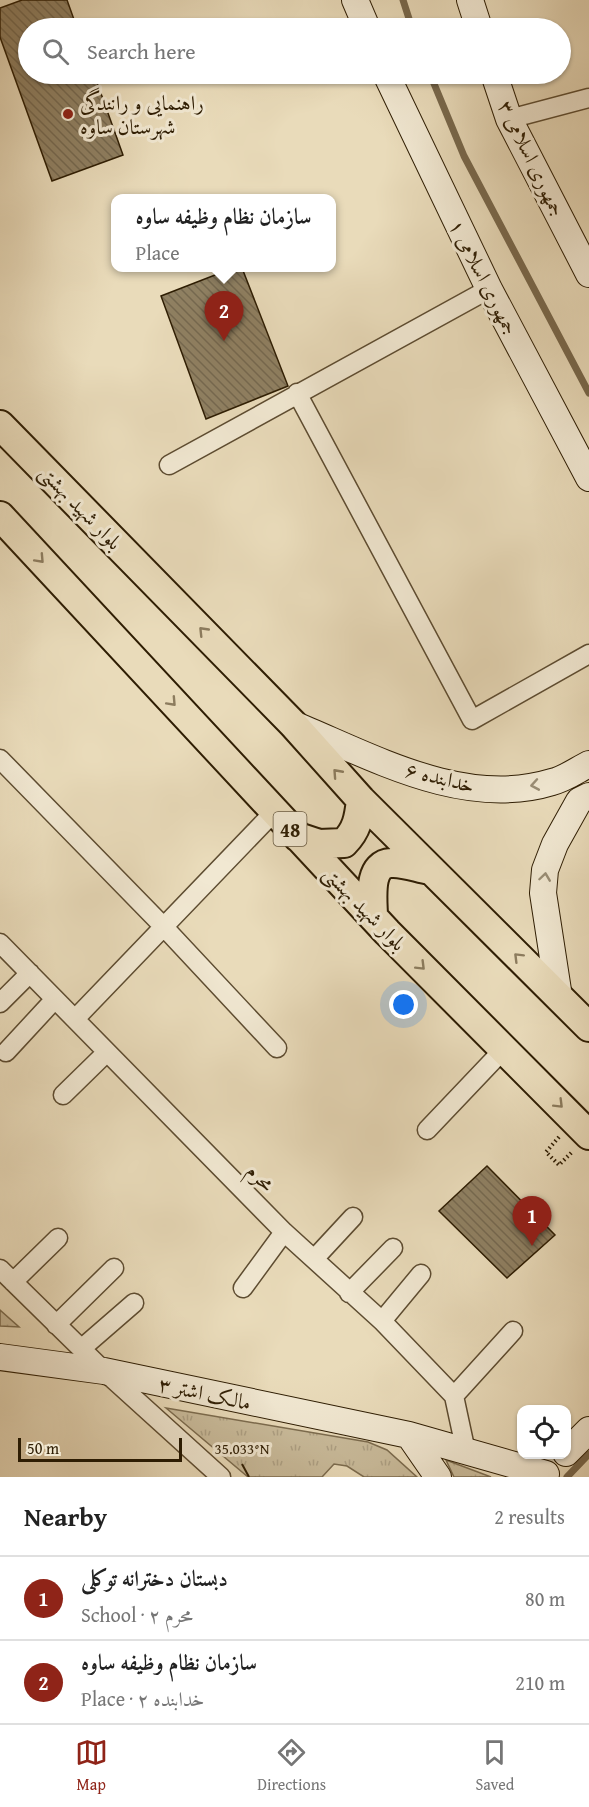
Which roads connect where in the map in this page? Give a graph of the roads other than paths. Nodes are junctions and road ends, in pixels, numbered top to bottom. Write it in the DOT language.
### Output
graph roads {
  1 [pos="355,0"];
  2 [pos="470,0"];
  3 [pos="363,18"];
  4 [pos="476,18"];
  5 [pos="391,84"];
  6 [pos="497,84"];
  7 [pos="589,98"];
  8 [pos="509,119"];
  9 [pos="589,274"];
  10 [pos="489,290"];
  11 [pos="297,393"];
  12 [pos="0,424"];
  13 [pos="169,465"];
  14 [pos="589,478"];
  15 [pos="0,516"];
  16 [pos="589,654"];
  17 [pos="293,724"];
  18 [pos="0,759"];
  19 [pos="589,764"];
  20 [pos="589,796"];
  21 [pos="361,800"];
  22 [pos="274,812"];
  23 [pos="298,837"];
  24 [pos="430,870"];
  25 [pos="373,917"];
  26 [pos="163,926"];
  27 [pos="0,943"];
  28 [pos="30,973"];
  29 [pos="559,997"];
  30 [pos="55,999"];
  31 [pos="0,1003"];
  32 [pos="75,1019"];
  33 [pos="589,1027"];
  34 [pos="277,1048"];
  35 [pos="504,1049"];
  36 [pos="6,1052"];
  37 [pos="107,1052"];
  38 [pos="63,1095"];
  39 [pos="427,1130"];
  40 [pos="589,1135"];
  41 [pos="353,1217"];
  42 [pos="284,1232"];
  43 [pos="58,1238"];
  44 [pos="393,1248"];
  45 [pos="315,1258"];
  46 [pos="114,1268"];
  47 [pos="422,1275"];
  48 [pos="7,1276"];
  49 [pos="243,1288"];
  50 [pos="349,1293"];
  51 [pos="134,1303"];
  52 [pos="382,1321"];
  53 [pos="56,1325"];
  54 [pos="513,1331"];
  55 [pos="81,1349"];
  56 [pos="0,1357"];
  57 [pos="104,1371"];
  58 [pos="454,1396"];
  59 [pos="589,1430"];
  60 [pos="409,1436"];
  61 [pos="571,1449"];
  62 [pos="466,1452"];
  63 [pos="561,1459"];
  64 [pos="544,1476"];
  65 [pos="221,1477"];
  66 [pos="438,1477"];
  1 -- 3 [label="street"];
  2 -- 4 [label="street"];
  5 -- 10 [label="street, جمهوری اسلامی ۱"];
  6 -- 8 [label="street, جمهوری اسلامی ۳"];
  7 -- 8 [label="street"];
  8 -- 9 [label="street, جمهوری اسلامی ۳"];
  10 -- 11 [label="street"];
  10 -- 14 [label="street, جمهوری اسلامی ۱"];
  11 -- 13 [label="street"];
  11 -- 16 [label="street"];
  17 -- 12 [label="main road, بلوار شهید بهشتی, one-way"];
  15 -- 22 [label="main road, بلوار شهید بهشتی / 48, one-way"];
  19 -- 17 [label="street, خدابنده ۶, one-way"];
  21 -- 17 [label="main road, بلوار شهید بهشتی, one-way"];
  18 -- 26 [label="street"];
  29 -- 20 [label="street, one-way"];
  21 -- 23 [label="main road"];
  21 -- 24 [label="main road, بلوار شهید بهشتی"];
  22 -- 23 [label="main road, بلوار شهید بهشتی / 48"];
  22 -- 26 [label="street"];
  23 -- 25 [label="main road, بلوار شهید بهشتی / 48"];
  24 -- 25 [label="main road"];
  29 -- 24 [label="main road, بلوار شهید بهشتی, one-way"];
  25 -- 35 [label="main road, بلوار شهید بهشتی / 48, one-way"];
  26 -- 32 [label="street"];
  26 -- 34 [label="street"];
  27 -- 28 [label="street, محرم"];
  28 -- 30 [label="street, محرم"];
  28 -- 31 [label="street"];
  29 -- 33 [label="main road, بلوار شهید بهشتی"];
  30 -- 32 [label="street, محرم"];
  30 -- 36 [label="street"];
  32 -- 37 [label="street, محرم"];
  35 -- 39 [label="street"];
  35 -- 40 [label="main road, بلوار شهید بهشتی / 48, one-way"];
  37 -- 38 [label="street"];
  37 -- 42 [label="street, محرم"];
  41 -- 45 [label="street"];
  42 -- 45 [label="street, محرم"];
  42 -- 49 [label="street"];
  43 -- 48 [label="street"];
  44 -- 50 [label="street"];
  45 -- 50 [label="street, محرم"];
  46 -- 53 [label="street"];
  47 -- 52 [label="street"];
  48 -- 53 [label="street"];
  50 -- 52 [label="street, محرم"];
  51 -- 55 [label="street"];
  52 -- 58 [label="street, محرم"];
  53 -- 55 [label="street"];
  54 -- 58 [label="street"];
  55 -- 57 [label="street"];
  56 -- 57 [label="street, مالک اشتر ۳"];
  57 -- 60 [label="street, مالک اشتر ۳"];
  57 -- 65 [label="street"];
  58 -- 62 [label="street"];
  59 -- 61 [label="street"];
  60 -- 62 [label="street, مالک اشتر ۳"];
  60 -- 66 [label="street"];
  62 -- 64 [label="street, مالک اشتر ۳"];
  63 -- 64 [label="street"];
}
